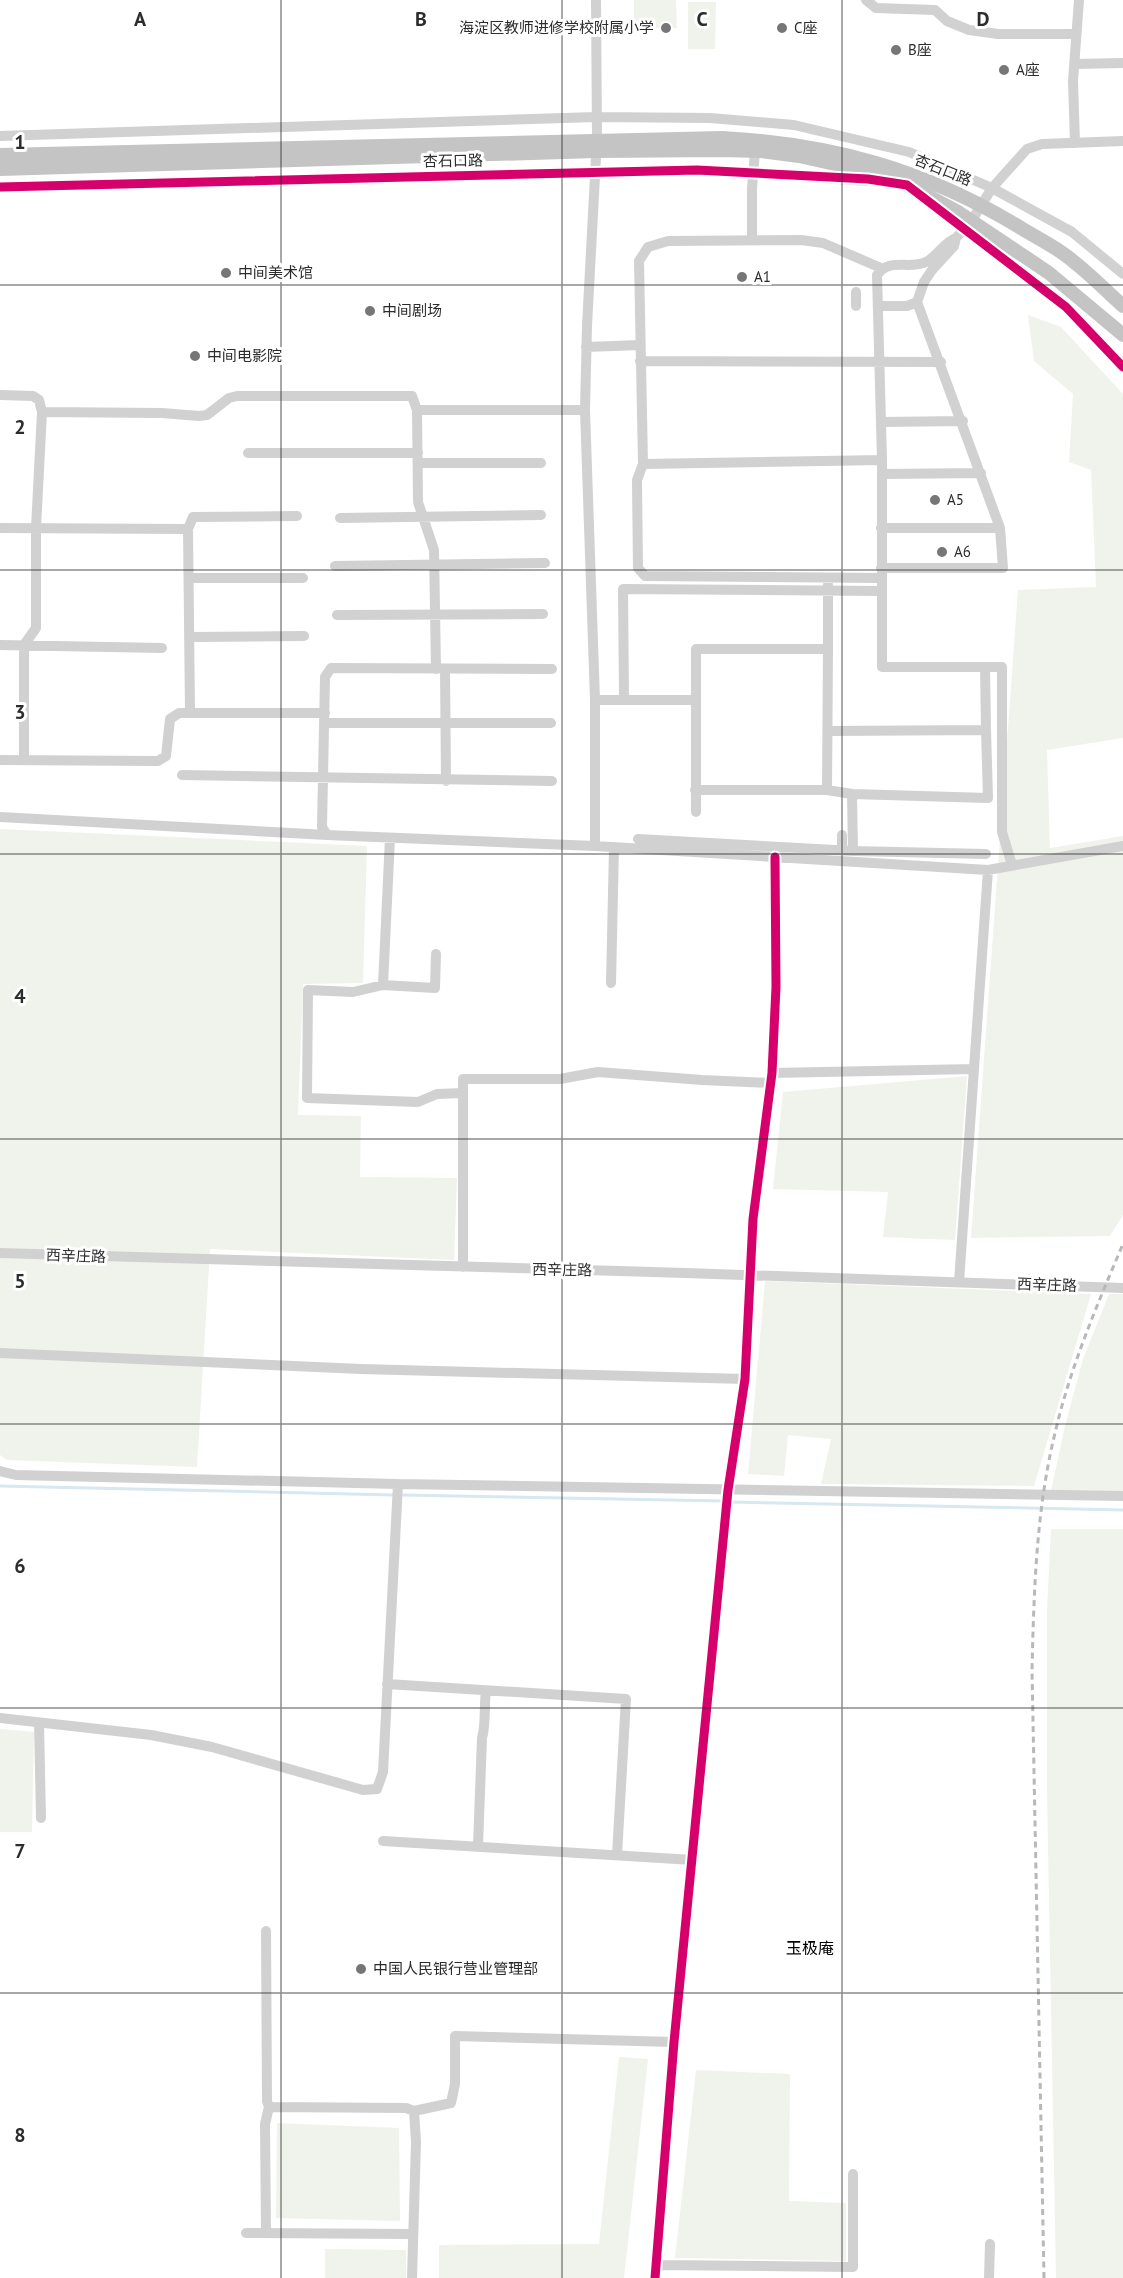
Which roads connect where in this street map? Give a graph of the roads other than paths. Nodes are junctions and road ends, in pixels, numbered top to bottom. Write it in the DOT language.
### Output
graph roads {
  1 [pos="596,0"];
  2 [pos="866,0"];
  3 [pos="1079,0"];
  4 [pos="1076,34"];
  5 [pos="1123,63"];
  6 [pos="1075,64"];
  7 [pos="596,117"];
  8 [pos="341,126"];
  9 [pos="0,136"];
  10 [pos="1123,141"];
  11 [pos="1075,143"];
  12 [pos="597,145"];
  13 [pos="755,151"];
  14 [pos="336,153"];
  15 [pos="0,155"];
  16 [pos="0,169"];
  17 [pos="594,172"];
  18 [pos="753,172"];
  19 [pos="907,185"];
  20 [pos="0,187"];
  21 [pos="992,188"];
  22 [pos="982,204"];
  23 [pos="964,229"];
  24 [pos="752,240"];
  25 [pos="881,268"];
  26 [pos="1123,274"];
  27 [pos="856,292"];
  28 [pos="917,302"];
  29 [pos="856,306"];
  30 [pos="878,306"];
  31 [pos="1123,306"];
  32 [pos="1123,335"];
  33 [pos="640,345"];
  34 [pos="586,347"];
  35 [pos="640,361"];
  36 [pos="880,362"];
  37 [pos="941,362"];
  38 [pos="1123,367"];
  39 [pos="0,395"];
  40 [pos="417,410"];
  41 [pos="585,410"];
  42 [pos="42,412"];
  43 [pos="963,421"];
  44 [pos="881,422"];
  45 [pos="248,453"];
  46 [pos="418,458"];
  47 [pos="882,460"];
  48 [pos="541,463"];
  49 [pos="643,464"];
  50 [pos="981,473"];
  51 [pos="882,474"];
  52 [pos="541,515"];
  53 [pos="297,516"];
  54 [pos="340,518"];
  55 [pos="424,518"];
  56 [pos="0,528"];
  57 [pos="36,528"];
  58 [pos="881,528"];
  59 [pos="1000,528"];
  60 [pos="188,529"];
  61 [pos="435,563"];
  62 [pos="545,563"];
  63 [pos="335,566"];
  64 [pos="881,573"];
  65 [pos="828,577"];
  66 [pos="189,578"];
  67 [pos="303,578"];
  68 [pos="828,591"];
  69 [pos="881,591"];
  70 [pos="543,614"];
  71 [pos="337,615"];
  72 [pos="435,615"];
  73 [pos="304,636"];
  74 [pos="189,637"];
  75 [pos="0,645"];
  76 [pos="24,645"];
  77 [pos="162,648"];
  78 [pos="828,649"];
  79 [pos="985,667"];
  80 [pos="440,669"];
  81 [pos="552,669"];
  82 [pos="595,700"];
  83 [pos="624,700"];
  84 [pos="695,700"];
  85 [pos="190,713"];
  86 [pos="325,718"];
  87 [pos="551,723"];
  88 [pos="986,730"];
  89 [pos="829,731"];
  90 [pos="0,760"];
  91 [pos="24,760"];
  92 [pos="182,775"];
  93 [pos="325,778"];
  94 [pos="446,781"];
  95 [pos="552,781"];
  96 [pos="695,790"];
  97 [pos="827,790"];
  98 [pos="852,795"];
  99 [pos="696,812"];
  100 [pos="0,817"];
  101 [pos="327,835"];
  102 [pos="842,835"];
  103 [pos="390,838"];
  104 [pos="638,839"];
  105 [pos="595,846"];
  106 [pos="1123,846"];
  107 [pos="614,847"];
  108 [pos="847,850"];
  109 [pos="986,854"];
  110 [pos="775,857"];
  111 [pos="1012,865"];
  112 [pos="988,870"];
  113 [pos="436,954"];
  114 [pos="611,983"];
  115 [pos="383,985"];
  116 [pos="974,1069"];
  117 [pos="772,1078"];
  118 [pos="463,1093"];
  119 [pos="0,1253"];
  120 [pos="463,1267"];
  121 [pos="751,1275"];
  122 [pos="959,1282"];
  123 [pos="1123,1288"];
  124 [pos="0,1353"];
  125 [pos="746,1379"];
  126 [pos="0,1471"];
  127 [pos="398,1484"];
  128 [pos="728,1490"];
  129 [pos="1123,1496"];
  130 [pos="387,1684"];
  131 [pos="486,1691"];
  132 [pos="0,1718"];
  133 [pos="39,1723"];
  134 [pos="41,1818"];
  135 [pos="383,1840"];
  136 [pos="478,1846"];
  137 [pos="617,1855"];
  138 [pos="693,1860"];
  139 [pos="266,1931"];
  140 [pos="674,2042"];
  141 [pos="269,2107"];
  142 [pos="414,2111"];
  143 [pos="852,2174"];
  144 [pos="246,2233"];
  145 [pos="266,2233"];
  146 [pos="412,2234"];
  147 [pos="990,2244"];
  148 [pos="656,2265"];
  149 [pos="411,2278"];
  150 [pos="655,2278"];
  151 [pos="989,2278"];
  1 -- 7 [label="street"];
  2 -- 4 [label="street"];
  3 -- 4 [label="street"];
  4 -- 6 [label="street"];
  5 -- 6 [label="street"];
  6 -- 11 [label="street"];
  7 -- 8 [label="street, 杏石口路"];
  7 -- 12 [label="street"];
  7 -- 21 [label="street, 杏石口路"];
  8 -- 9 [label="street, 杏石口路"];
  8 -- 14 [label="street"];
  10 -- 11 [label="street"];
  11 -- 21 [label="street"];
  12 -- 13 [label="main road, 杏石口路"];
  12 -- 14 [label="main road, 杏石口路"];
  12 -- 17 [label="street"];
  12 -- 22 [label="main road, 杏石口路"];
  13 -- 18 [label="street"];
  13 -- 19 [label="main road, 杏石口路"];
  14 -- 15 [label="main road, 杏石口路"];
  14 -- 16 [label="main road, 杏石口路"];
  17 -- 18 [label="street, 杏石口路"];
  17 -- 20 [label="street, 杏石口路"];
  17 -- 34 [label="street"];
  18 -- 19 [label="street, 杏石口路"];
  18 -- 24 [label="street"];
  19 -- 23 [label="main road, 杏石口路"];
  21 -- 22 [label="street"];
  21 -- 26 [label="street, 杏石口路"];
  22 -- 23 [label="street"];
  22 -- 31 [label="main road, 杏石口路"];
  23 -- 25 [label="street"];
  23 -- 28 [label="street"];
  23 -- 32 [label="main road, 杏石口路"];
  23 -- 38 [label="street"];
  24 -- 25 [label="street"];
  24 -- 33 [label="street"];
  25 -- 30 [label="street"];
  27 -- 29 [label="street"];
  28 -- 30 [label="street"];
  28 -- 37 [label="street"];
  30 -- 36 [label="street"];
  33 -- 34 [label="street"];
  33 -- 35 [label="street"];
  34 -- 41 [label="street"];
  35 -- 36 [label="street"];
  35 -- 49 [label="street"];
  36 -- 37 [label="street"];
  36 -- 44 [label="street"];
  37 -- 43 [label="street"];
  39 -- 42 [label="street"];
  40 -- 41 [label="street"];
  40 -- 42 [label="street"];
  40 -- 46 [label="street"];
  41 -- 82 [label="street"];
  42 -- 57 [label="street"];
  43 -- 44 [label="street"];
  43 -- 50 [label="street"];
  44 -- 47 [label="street"];
  45 -- 46 [label="street"];
  46 -- 48 [label="street"];
  46 -- 55 [label="street"];
  47 -- 49 [label="street"];
  47 -- 51 [label="street"];
  49 -- 65 [label="street"];
  50 -- 51 [label="street"];
  50 -- 59 [label="street"];
  51 -- 58 [label="street"];
  52 -- 55 [label="street"];
  53 -- 60 [label="street"];
  54 -- 55 [label="street"];
  55 -- 61 [label="street"];
  56 -- 57 [label="street"];
  57 -- 60 [label="street"];
  57 -- 76 [label="street"];
  58 -- 59 [label="street"];
  58 -- 64 [label="street"];
  59 -- 64 [label="street"];
  60 -- 66 [label="street"];
  61 -- 62 [label="street"];
  61 -- 63 [label="street"];
  61 -- 72 [label="street"];
  64 -- 65 [label="street"];
  64 -- 69 [label="street"];
  65 -- 68 [label="street"];
  66 -- 67 [label="street"];
  66 -- 74 [label="street"];
  68 -- 69 [label="street"];
  68 -- 78 [label="street"];
  68 -- 83 [label="street"];
  69 -- 79 [label="street"];
  70 -- 72 [label="street"];
  71 -- 72 [label="street"];
  72 -- 80 [label="street"];
  73 -- 74 [label="street"];
  74 -- 85 [label="street"];
  75 -- 76 [label="street"];
  76 -- 77 [label="street"];
  76 -- 91 [label="street"];
  78 -- 84 [label="street"];
  78 -- 89 [label="street"];
  79 -- 88 [label="street"];
  79 -- 111 [label="street"];
  80 -- 81 [label="street"];
  80 -- 86 [label="street"];
  80 -- 94 [label="street"];
  82 -- 83 [label="street"];
  82 -- 105 [label="street"];
  83 -- 84 [label="street"];
  84 -- 96 [label="street"];
  85 -- 86 [label="street"];
  85 -- 91 [label="street"];
  86 -- 87 [label="street"];
  86 -- 93 [label="street"];
  88 -- 89 [label="street"];
  88 -- 98 [label="street"];
  89 -- 97 [label="street"];
  90 -- 91 [label="street"];
  92 -- 93 [label="street"];
  93 -- 94 [label="street"];
  93 -- 101 [label="street"];
  94 -- 95 [label="street"];
  96 -- 97 [label="street"];
  96 -- 99 [label="street"];
  97 -- 98 [label="street"];
  98 -- 108 [label="street"];
  100 -- 101 [label="street"];
  101 -- 103 [label="street"];
  102 -- 108 [label="street"];
  103 -- 105 [label="street"];
  103 -- 115 [label="street"];
  104 -- 108 [label="street"];
  105 -- 107 [label="street"];
  106 -- 111 [label="street"];
  107 -- 110 [label="street"];
  107 -- 114 [label="street"];
  108 -- 109 [label="street"];
  110 -- 112 [label="street"];
  110 -- 117 [label="street"];
  111 -- 112 [label="street"];
  112 -- 116 [label="street"];
  113 -- 115 [label="street"];
  115 -- 118 [label="street"];
  116 -- 117 [label="street"];
  116 -- 122 [label="street"];
  117 -- 118 [label="street"];
  117 -- 121 [label="street"];
  118 -- 120 [label="street"];
  119 -- 120 [label="street, 西辛庄路"];
  120 -- 121 [label="street, 西辛庄路"];
  121 -- 122 [label="street, 西辛庄路"];
  121 -- 125 [label="street"];
  122 -- 123 [label="street, 西辛庄路"];
  124 -- 125 [label="street"];
  125 -- 128 [label="street"];
  126 -- 127 [label="street"];
  127 -- 128 [label="street"];
  127 -- 130 [label="street"];
  128 -- 129 [label="street"];
  128 -- 138 [label="street"];
  130 -- 131 [label="street"];
  130 -- 133 [label="street"];
  131 -- 136 [label="street"];
  131 -- 137 [label="street"];
  132 -- 133 [label="street"];
  133 -- 134 [label="street"];
  135 -- 136 [label="street"];
  136 -- 137 [label="street"];
  137 -- 138 [label="street"];
  138 -- 140 [label="street"];
  139 -- 141 [label="street"];
  140 -- 142 [label="street"];
  140 -- 148 [label="street"];
  141 -- 142 [label="street"];
  141 -- 145 [label="street"];
  142 -- 146 [label="street"];
  143 -- 148 [label="street"];
  144 -- 145 [label="street"];
  145 -- 146 [label="street"];
  146 -- 149 [label="street"];
  147 -- 151 [label="street"];
  148 -- 150 [label="street"];
}
